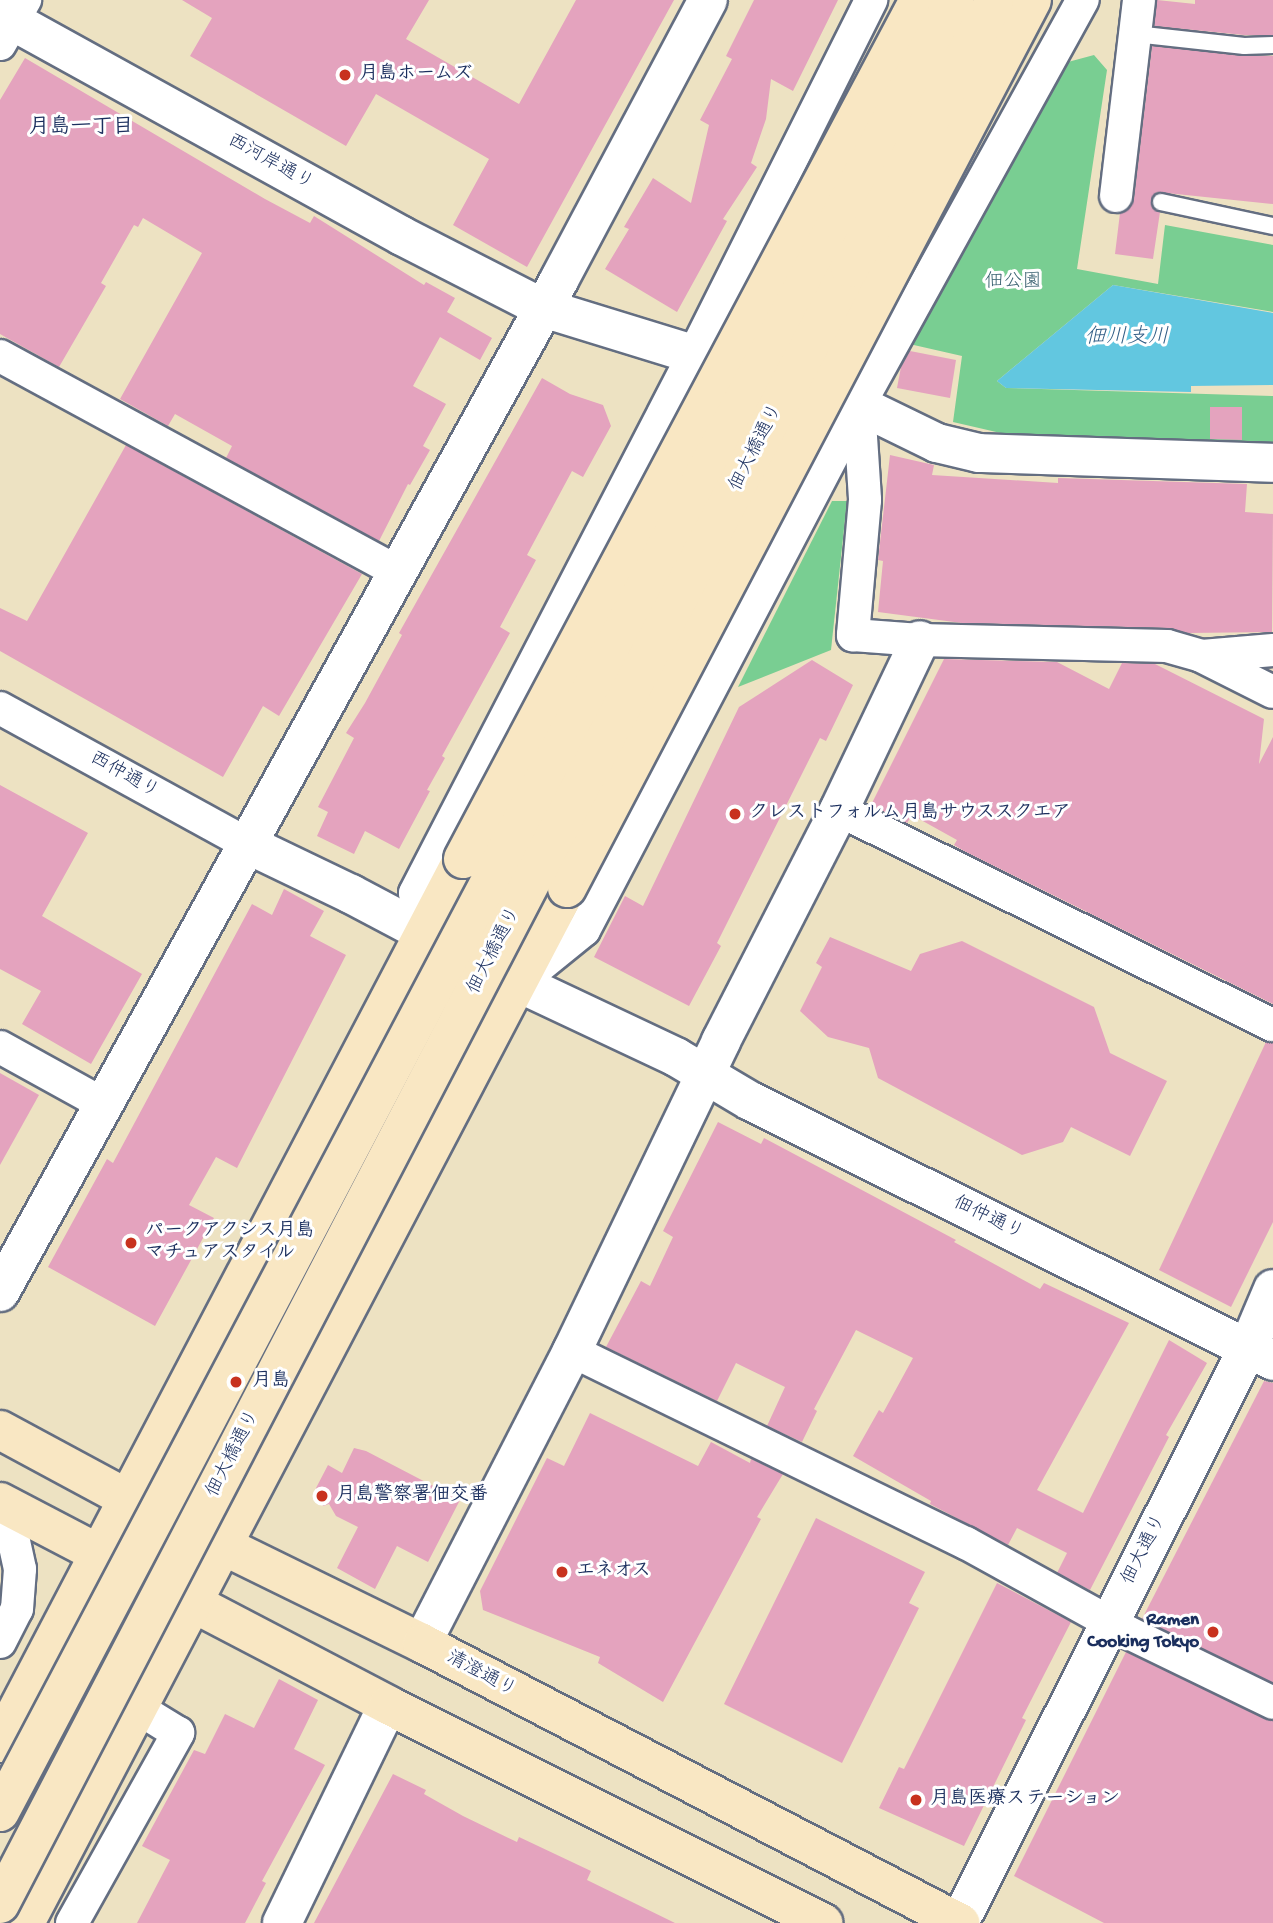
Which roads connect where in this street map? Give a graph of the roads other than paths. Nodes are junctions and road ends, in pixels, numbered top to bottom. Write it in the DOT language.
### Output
graph roads {
  1 [pos="708,0"];
  2 [pos="871,0"];
  3 [pos="919,0"];
  4 [pos="954,0"];
  5 [pos="995,0"];
  6 [pos="1032,0"];
  7 [pos="1083,0"];
  8 [pos="1139,0"];
  9 [pos="9,20"];
  10 [pos="1135,34"];
  11 [pos="1273,45"];
  12 [pos="1116,195"];
  13 [pos="1161,202"];
  14 [pos="1273,226"];
  15 [pos="543,308"];
  16 [pos="694,354"];
  17 [pos="0,356"];
  18 [pos="859,405"];
  19 [pos="1273,463"];
  20 [pos="397,572"];
  21 [pos="920,640"];
  22 [pos="1273,650"];
  23 [pos="1201,656"];
  24 [pos="1273,692"];
  25 [pos="0,708"];
  26 [pos="839,810"];
  27 [pos="247,844"];
  28 [pos="425,933"];
  29 [pos="519,983"];
  30 [pos="1273,1025"];
  31 [pos="0,1047"];
  32 [pos="705,1075"];
  33 [pos="105,1105"];
  34 [pos="1273,1289"];
  35 [pos="0,1292"];
  36 [pos="572,1351"];
  37 [pos="1261,1354"];
  38 [pos="0,1430"];
  39 [pos="130,1500"];
  40 [pos="3,1503"];
  41 [pos="224,1547"];
  42 [pos="101,1556"];
  43 [pos="195,1603"];
  44 [pos="1110,1621"];
  45 [pos="0,1642"];
  46 [pos="422,1643"];
  47 [pos="1273,1703"];
  48 [pos="388,1705"];
  49 [pos="139,1709"];
  50 [pos="0,1744"];
  51 [pos="0,1812"];
  52 [pos="0,1904"];
  53 [pos="25,1923"];
  54 [pos="72,1923"];
  55 [pos="282,1923"];
  56 [pos="823,1923"];
  57 [pos="960,1923"];
  1 -- 15 [label="street"];
  2 -- 16 [label="street"];
  3 -- 28 [label="main road, bridge"];
  4 -- 51 [label="main road, 佃大橋通り, bridge"];
  5 -- 52 [label="main road, 佃大橋通り, bridge"];
  6 -- 29 [label="main road, bridge"];
  7 -- 18 [label="street"];
  8 -- 10 [label="street"];
  9 -- 15 [label="street, 西河岸通り"];
  10 -- 11 [label="lane"];
  10 -- 12 [label="street"];
  13 -- 14 [label="lane"];
  15 -- 16 [label="street, 西河岸通り"];
  15 -- 20 [label="street"];
  16 -- 18 [label="street, 西河岸通り"];
  16 -- 28 [label="street"];
  17 -- 20 [label="street"];
  18 -- 19 [label="street, 西河岸通り"];
  18 -- 21 [label="street"];
  18 -- 29 [label="street"];
  20 -- 27 [label="street"];
  21 -- 23 [label="street"];
  21 -- 26 [label="street"];
  22 -- 23 [label="street"];
  23 -- 24 [label="street"];
  25 -- 27 [label="street, 西仲通り"];
  26 -- 30 [label="street"];
  26 -- 32 [label="street"];
  27 -- 28 [label="street, 佃仲通り"];
  27 -- 33 [label="street"];
  28 -- 29 [label="street, 佃仲通り"];
  28 -- 39 [label="main road"];
  29 -- 32 [label="street, 佃仲通り"];
  29 -- 41 [label="main road"];
  31 -- 33 [label="street"];
  32 -- 36 [label="street"];
  32 -- 37 [label="street, 佃仲通り"];
  33 -- 35 [label="street"];
  34 -- 37 [label="street, 佃大通り"];
  36 -- 44 [label="street"];
  36 -- 46 [label="street"];
  37 -- 44 [label="street, 佃大通り"];
  38 -- 39 [label="main road, 清澄通り"];
  39 -- 41 [label="main road, 清澄通り"];
  39 -- 42 [label="main road"];
  40 -- 42 [label="main road"];
  40 -- 45 [label="street"];
  41 -- 43 [label="main road"];
  41 -- 46 [label="main road, 清澄通り"];
  42 -- 43 [label="main road"];
  42 -- 50 [label="main road"];
  43 -- 48 [label="main road"];
  43 -- 49 [label="main road"];
  44 -- 47 [label="street"];
  44 -- 57 [label="street, 佃大通り"];
  46 -- 57 [label="main road, 清澄通り"];
  48 -- 55 [label="street"];
  48 -- 56 [label="main road"];
  49 -- 53 [label="main road"];
  49 -- 54 [label="street"];
}
